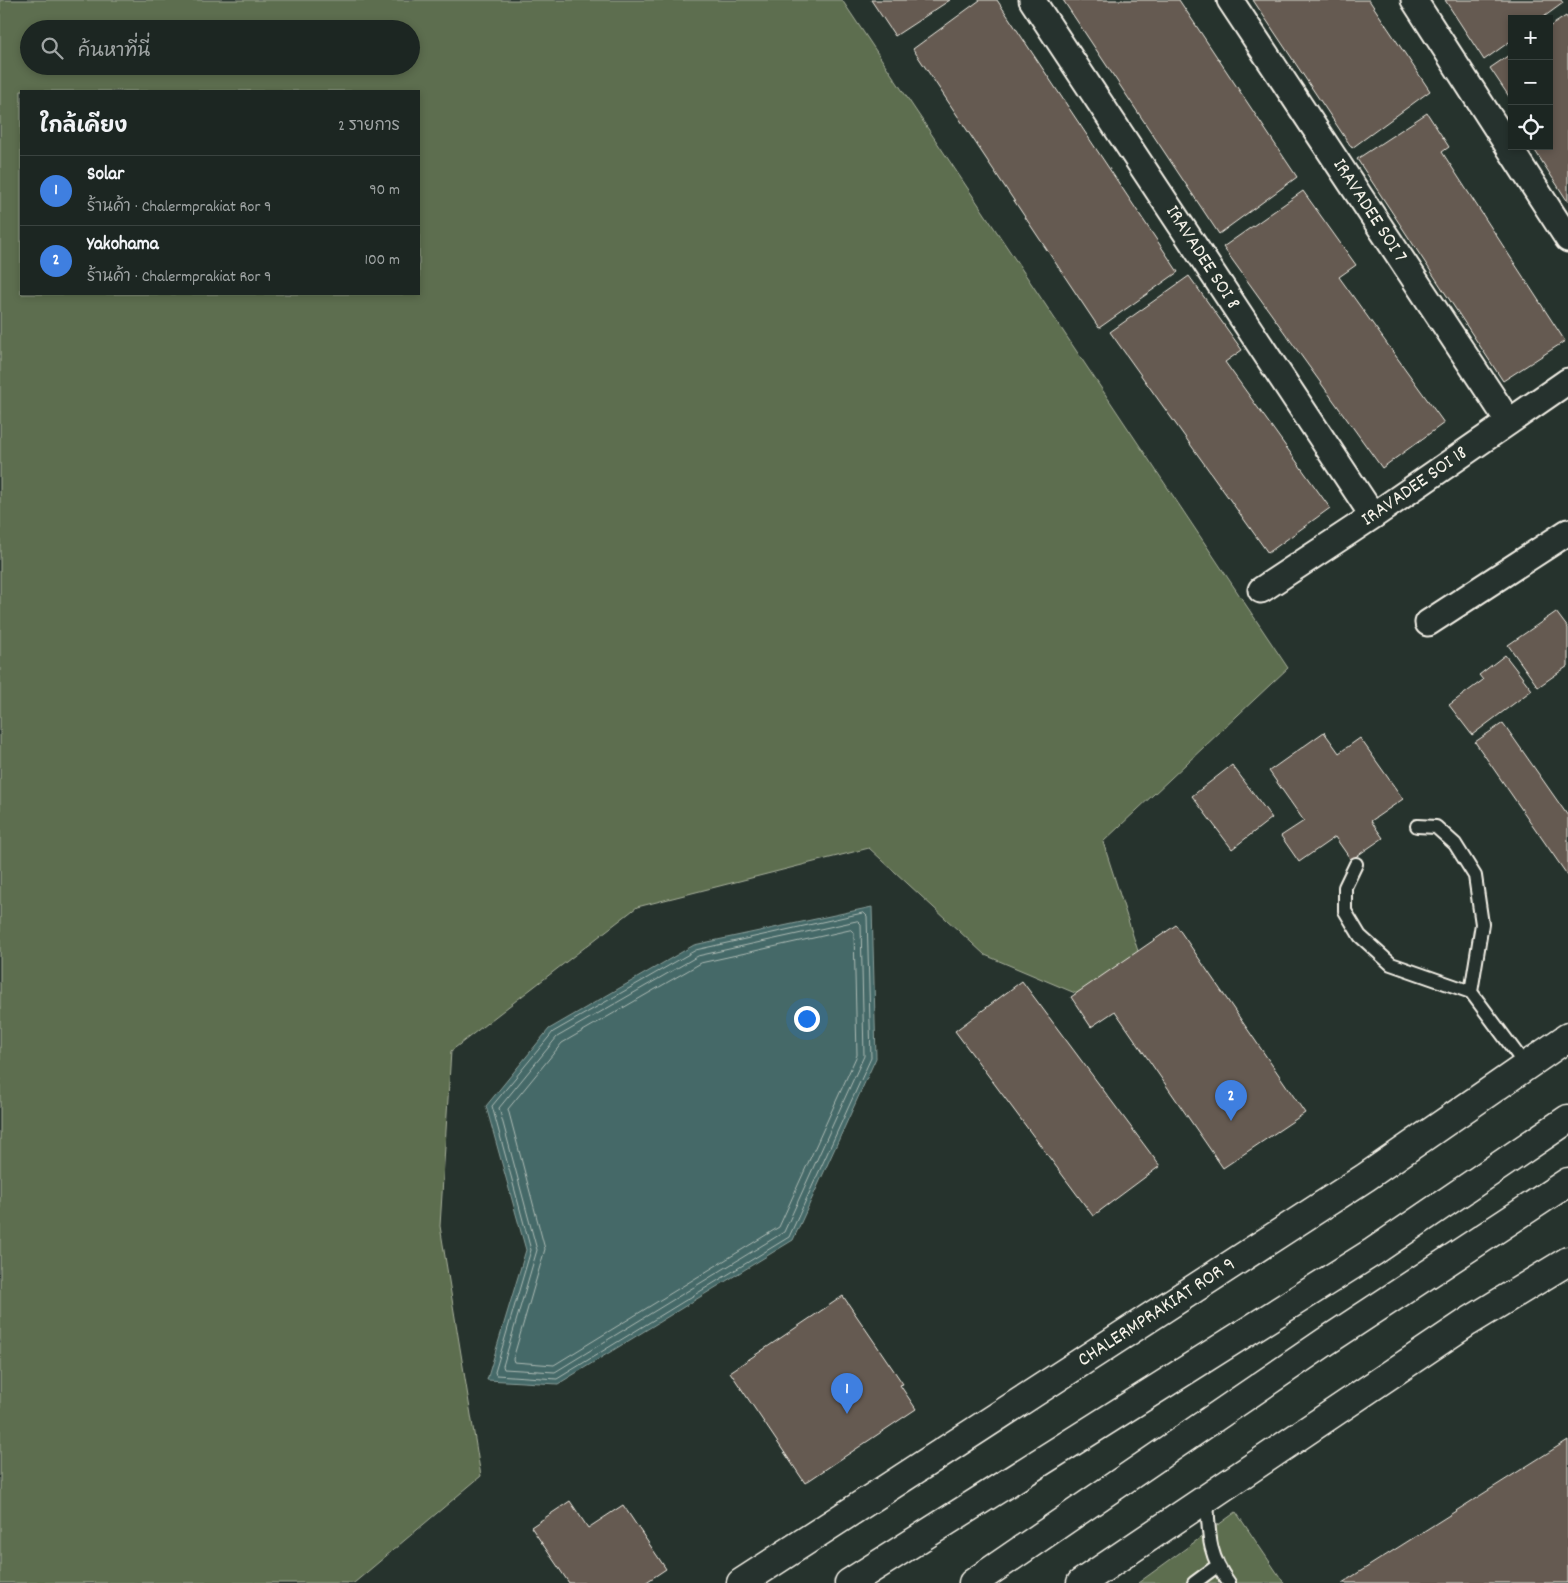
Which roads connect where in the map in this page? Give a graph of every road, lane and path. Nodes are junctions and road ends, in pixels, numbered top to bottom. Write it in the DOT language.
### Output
graph roads {
  1 [pos="1032,0"];
  2 [pos="1230,0"];
  3 [pos="1414,0"];
  4 [pos="1568,238"];
  5 [pos="1568,381"];
  6 [pos="1509,422"];
  7 [pos="1373,516"];
  8 [pos="1568,532"];
  9 [pos="1261,590"];
  10 [pos="1428,623"];
  11 [pos="1417,826"];
  12 [pos="1356,864"];
  13 [pos="1472,992"];
  14 [pos="1568,1038"];
  15 [pos="1526,1066"];
  16 [pos="1568,1119"];
  17 [pos="1568,1182"];
  18 [pos="1568,1261"];
  19 [pos="1207,1498"];
  20 [pos="1217,1566"];
  21 [pos="741,1583"];
  22 [pos="849,1583"];
  23 [pos="973,1583"];
  24 [pos="1081,1583"];
  25 [pos="1194,1583"];
  26 [pos="1229,1583"];
  1 -- 7 [label="street, IRAVADEE SOI 8"];
  2 -- 6 [label="street, IRAVADEE SOI 7"];
  3 -- 4 [label="street"];
  5 -- 6 [label="street, IRAVADEE SOI 18"];
  6 -- 7 [label="street, IRAVADEE SOI 18"];
  7 -- 9 [label="street, IRAVADEE SOI 18"];
  8 -- 10 [label="street"];
  11 -- 13 [label="lane"];
  12 -- 13 [label="lane"];
  13 -- 15 [label="lane"];
  14 -- 15 [label="main road, CHALERMPRAKIAT ROR 9"];
  15 -- 21 [label="main road, CHALERMPRAKIAT ROR 9"];
  16 -- 22 [label="main road"];
  17 -- 23 [label="main road"];
  18 -- 19 [label="main road"];
  19 -- 20 [label="lane"];
  19 -- 24 [label="main road"];
  20 -- 25 [label="lane"];
  20 -- 26 [label="lane"];
}
